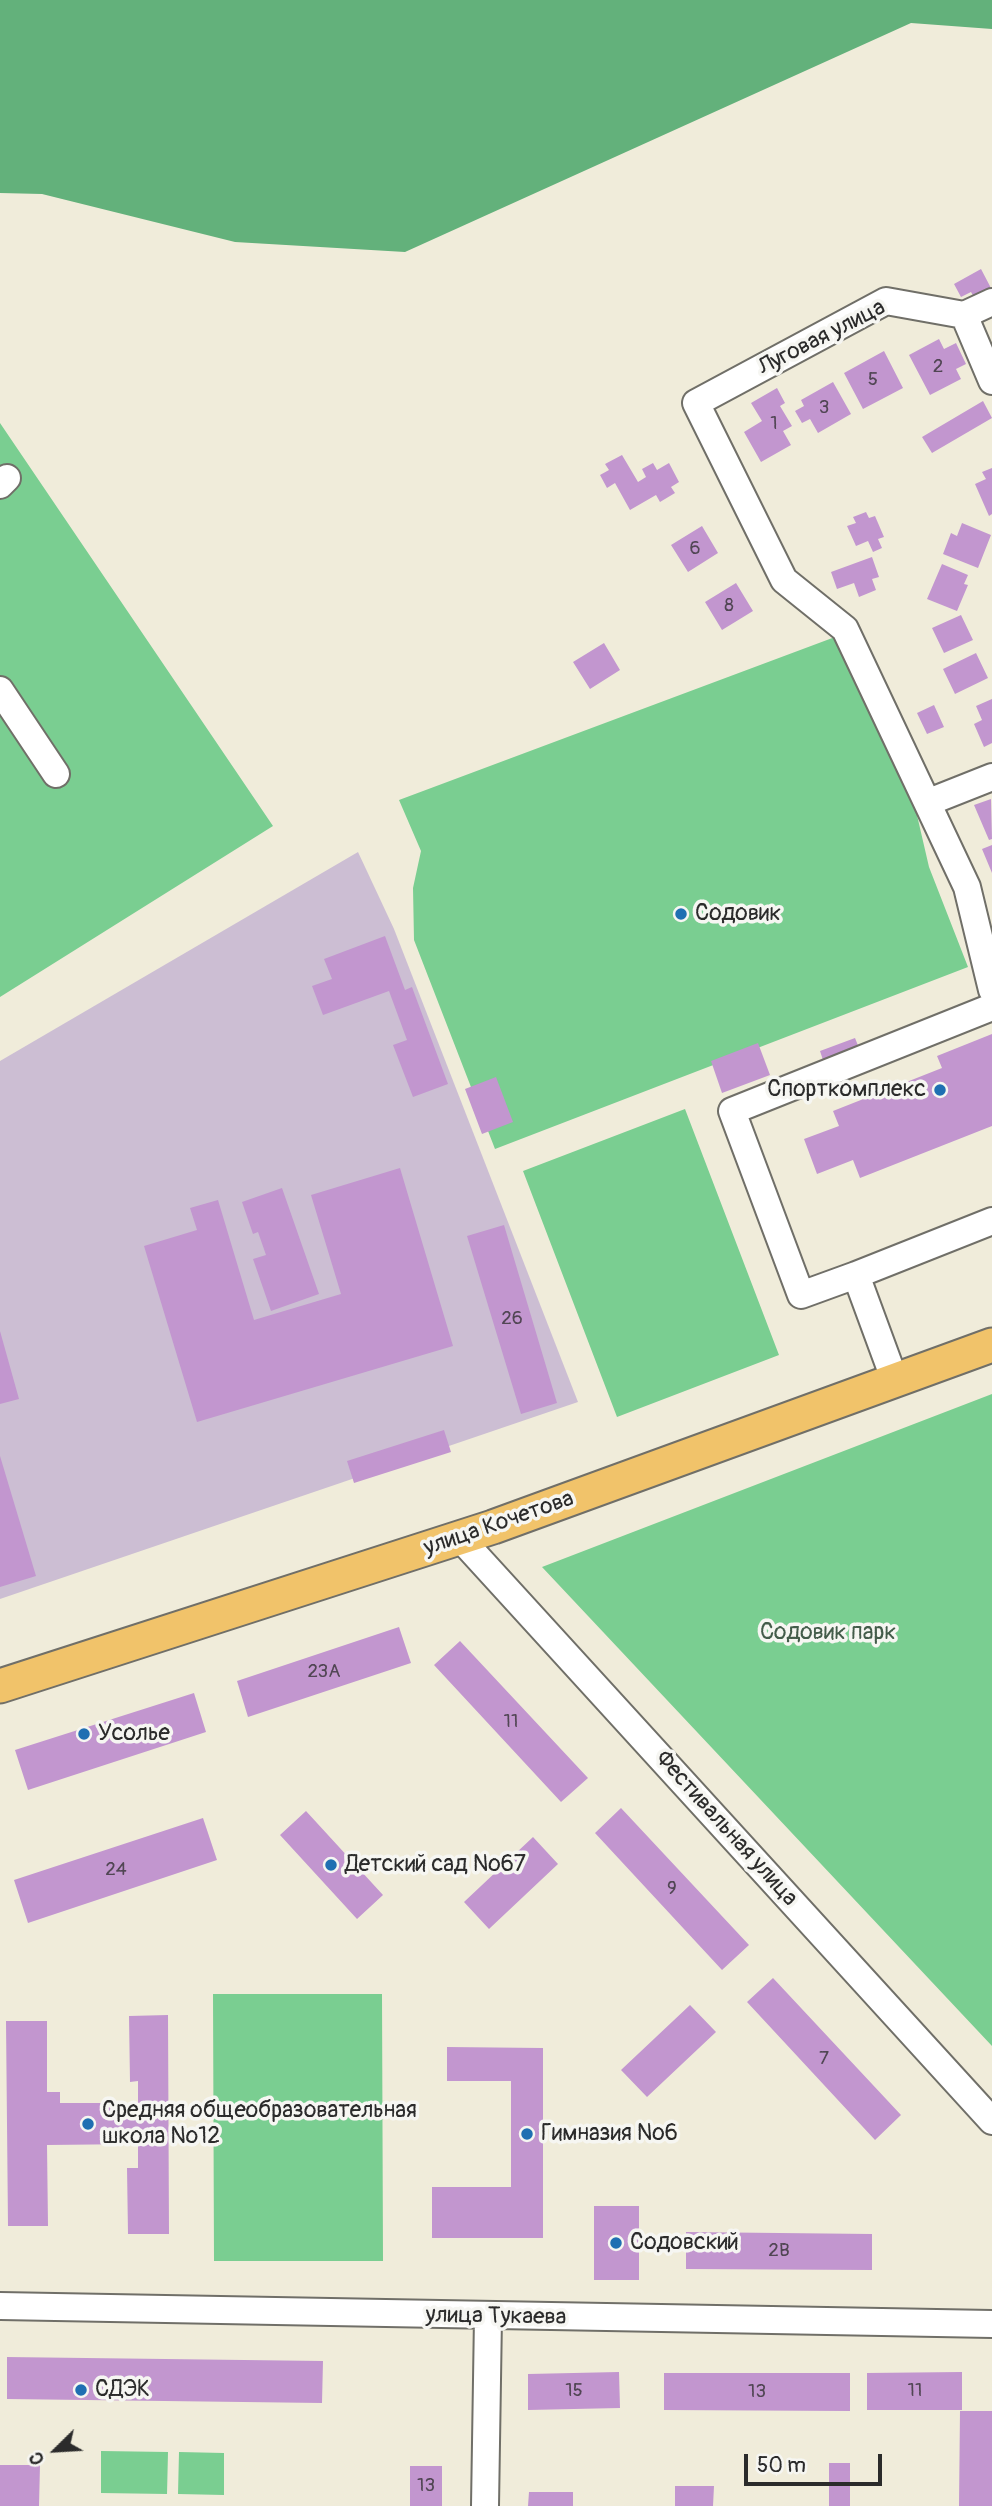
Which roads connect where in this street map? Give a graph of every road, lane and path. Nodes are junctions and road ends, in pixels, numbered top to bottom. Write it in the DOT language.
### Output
graph roads {
  1 [pos="992,302"];
  2 [pos="964,315"];
  3 [pos="992,381"];
  4 [pos="0,691"];
  5 [pos="56,774"];
  6 [pos="992,776"];
  7 [pos="929,802"];
  8 [pos="992,990"];
  9 [pos="992,1007"];
  10 [pos="992,1222"];
  11 [pos="856,1275"];
  12 [pos="992,1345"];
  13 [pos="895,1381"];
  14 [pos="460,1538"];
  15 [pos="0,1686"];
  16 [pos="992,2121"];
  17 [pos="0,2306"];
  18 [pos="488,2317"];
  19 [pos="992,2323"];
  20 [pos="485,2506"];
  1 -- 2 [label="street"];
  2 -- 3 [label="street"];
  2 -- 7 [label="street, Луговая улица"];
  4 -- 5 [label="street"];
  6 -- 7 [label="street"];
  7 -- 8 [label="street"];
  9 -- 11 [label="street"];
  10 -- 11 [label="street"];
  11 -- 13 [label="street"];
  12 -- 13 [label="main road, улица Кочетова"];
  13 -- 14 [label="main road, улица Кочетова"];
  14 -- 15 [label="main road, улица Кочетова"];
  14 -- 16 [label="street, Фестивальная улица"];
  17 -- 18 [label="street, улица Тукаева"];
  18 -- 19 [label="street, улица Тукаева"];
  18 -- 20 [label="street"];
}
